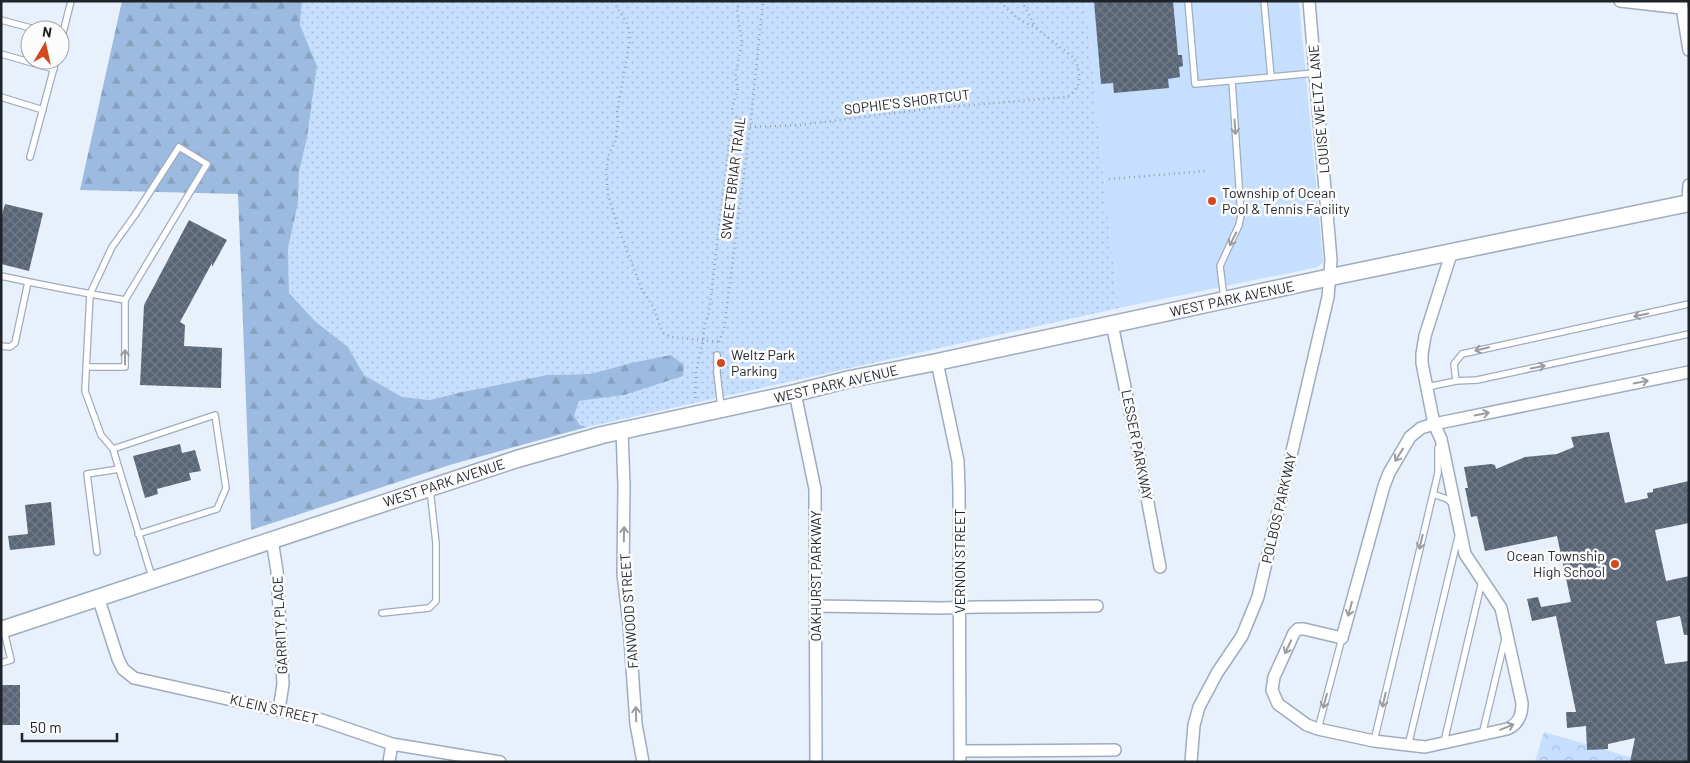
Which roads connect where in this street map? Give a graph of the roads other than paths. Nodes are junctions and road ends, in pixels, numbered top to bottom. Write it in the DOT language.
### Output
graph roads {
  1 [pos="72,1"];
  2 [pos="1188,1"];
  3 [pos="1264,1"];
  4 [pos="1309,1"];
  5 [pos="1620,1"];
  6 [pos="1681,4"];
  7 [pos="1,20"];
  8 [pos="66,20"];
  9 [pos="20,25"];
  10 [pos="1689,50"];
  11 [pos="1,54"];
  12 [pos="20,59"];
  13 [pos="54,70"];
  14 [pos="1316,73"];
  15 [pos="1271,77"];
  16 [pos="1232,81"];
  17 [pos="1,97"];
  18 [pos="43,110"];
  19 [pos="30,158"];
  20 [pos="1689,185"];
  21 [pos="1688,203"];
  22 [pos="1451,254"];
  23 [pos="1,276"];
  24 [pos="1331,277"];
  25 [pos="28,282"];
  26 [pos="90,294"];
  27 [pos="125,300"];
  28 [pos="1224,300"];
  29 [pos="1689,304"];
  30 [pos="1112,324"];
  31 [pos="1689,334"];
  32 [pos="1,346"];
  33 [pos="717,355"];
  34 [pos="937,362"];
  35 [pos="86,367"];
  36 [pos="1689,372"];
  37 [pos="1456,381"];
  38 [pos="1427,387"];
  39 [pos="796,393"];
  40 [pos="722,409"];
  41 [pos="1434,424"];
  42 [pos="622,430"];
  43 [pos="113,449"];
  44 [pos="119,469"];
  45 [pos="430,487"];
  46 [pos="1433,494"];
  47 [pos="1455,508"];
  48 [pos="1460,530"];
  49 [pos="138,534"];
  50 [pos="272,540"];
  51 [pos="97,552"];
  52 [pos="1160,567"];
  53 [pos="153,579"];
  54 [pos="1482,581"];
  55 [pos="98,597"];
  56 [pos="816,606"];
  57 [pos="1097,606"];
  58 [pos="960,608"];
  59 [pos="382,613"];
  60 [pos="2,629"];
  61 [pos="1507,633"];
  62 [pos="1342,638"];
  63 [pos="1,663"];
  64 [pos="279,710"];
  65 [pos="1318,729"];
  66 [pos="1482,734"];
  67 [pos="1374,742"];
  68 [pos="1444,743"];
  69 [pos="392,744"];
  70 [pos="1408,746"];
  71 [pos="1115,750"];
  72 [pos="960,757"];
  73 [pos="389,762"];
  74 [pos="500,762"];
  75 [pos="642,762"];
  76 [pos="816,762"];
  77 [pos="1191,762"];
  1 -- 8 [label="lane"];
  2 -- 16 [label="lane"];
  3 -- 15 [label="lane"];
  4 -- 14 [label="street, LOUISE WELTZ LANE"];
  5 -- 6 [label="street"];
  6 -- 10 [label="street"];
  7 -- 9 [label="lane"];
  11 -- 12 [label="lane"];
  13 -- 18 [label="lane"];
  14 -- 15 [label="lane"];
  14 -- 24 [label="street, LOUISE WELTZ LANE"];
  15 -- 16 [label="lane"];
  16 -- 28 [label="lane, one-way"];
  17 -- 18 [label="lane"];
  18 -- 19 [label="lane"];
  20 -- 21 [label="street"];
  21 -- 22 [label="street, WEST PARK AVENUE"];
  22 -- 24 [label="street, WEST PARK AVENUE"];
  22 -- 38 [label="street"];
  23 -- 25 [label="lane"];
  24 -- 28 [label="street, WEST PARK AVENUE"];
  24 -- 77 [label="street, POLBOS PARKWAY"];
  25 -- 26 [label="lane"];
  25 -- 32 [label="lane"];
  26 -- 27 [label="lane"];
  26 -- 27 [label="lane"];
  26 -- 35 [label="lane"];
  35 -- 27 [label="lane, one-way"];
  28 -- 30 [label="street, WEST PARK AVENUE"];
  29 -- 37 [label="lane, one-way"];
  30 -- 34 [label="street, WEST PARK AVENUE"];
  30 -- 52 [label="street, LESSER PARKWAY"];
  37 -- 31 [label="lane, one-way"];
  33 -- 40 [label="lane"];
  34 -- 39 [label="street, WEST PARK AVENUE"];
  34 -- 58 [label="street, VERNON STREET"];
  35 -- 43 [label="lane"];
  41 -- 36 [label="street, one-way"];
  37 -- 38 [label="lane"];
  38 -- 41 [label="street"];
  39 -- 40 [label="street, WEST PARK AVENUE"];
  39 -- 56 [label="street, OAKHURST PARKWAY"];
  40 -- 42 [label="street, WEST PARK AVENUE"];
  41 -- 46 [label="lane"];
  41 -- 47 [label="street"];
  41 -- 62 [label="street, one-way"];
  42 -- 45 [label="street, WEST PARK AVENUE"];
  75 -- 42 [label="street, FANWOOD STREET, one-way"];
  43 -- 44 [label="lane"];
  43 -- 49 [label="lane"];
  44 -- 49 [label="lane"];
  44 -- 51 [label="lane"];
  45 -- 50 [label="street, WEST PARK AVENUE"];
  45 -- 59 [label="lane"];
  46 -- 47 [label="lane"];
  46 -- 67 [label="lane, one-way"];
  47 -- 48 [label="street"];
  48 -- 54 [label="street"];
  48 -- 70 [label="lane"];
  49 -- 53 [label="lane"];
  50 -- 53 [label="street, WEST PARK AVENUE"];
  50 -- 64 [label="street, GARRITY PLACE"];
  53 -- 55 [label="street, WEST PARK AVENUE"];
  54 -- 61 [label="street"];
  54 -- 68 [label="lane"];
  55 -- 60 [label="street, WEST PARK AVENUE"];
  55 -- 64 [label="street, KLEIN STREET"];
  56 -- 58 [label="street"];
  56 -- 76 [label="street, OAKHURST PARKWAY"];
  57 -- 58 [label="street"];
  58 -- 72 [label="street, VERNON STREET"];
  60 -- 63 [label="lane"];
  61 -- 66 [label="lane"];
  66 -- 61 [label="street, one-way"];
  62 -- 65 [label="lane, one-way"];
  62 -- 65 [label="street, one-way"];
  64 -- 69 [label="street, KLEIN STREET"];
  65 -- 67 [label="street"];
  66 -- 68 [label="street"];
  67 -- 70 [label="street"];
  68 -- 70 [label="street"];
  69 -- 73 [label="street"];
  69 -- 74 [label="street, KLEIN STREET"];
  71 -- 72 [label="street"];
}
